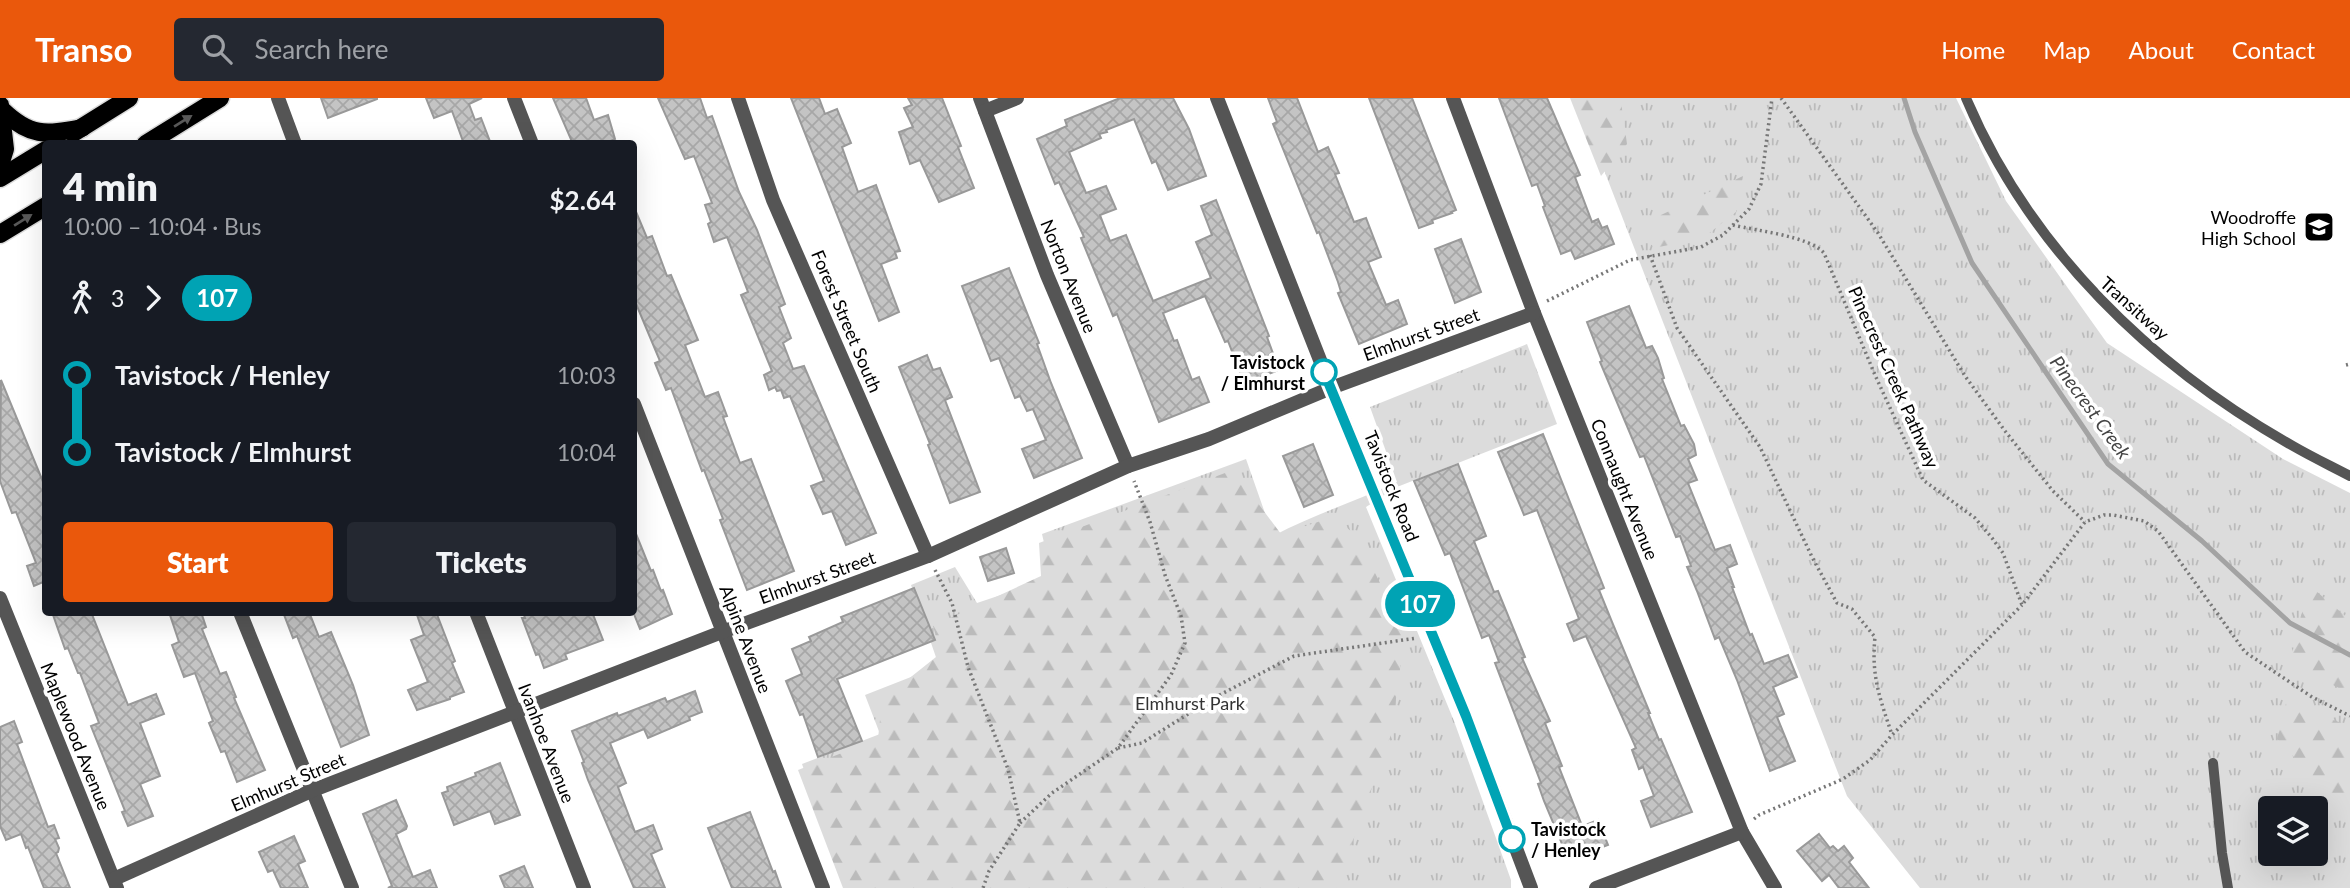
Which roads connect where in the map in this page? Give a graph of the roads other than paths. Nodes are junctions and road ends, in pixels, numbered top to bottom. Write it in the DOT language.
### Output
graph roads {
  1 [pos="129,98"];
  2 [pos="220,98"];
  3 [pos="278,98"];
  4 [pos="514,98"];
  5 [pos="738,98"];
  6 [pos="1017,98"];
  7 [pos="1217,98"];
  8 [pos="1453,98"];
  9 [pos="1966,98"];
  10 [pos="982,104"];
  11 [pos="1,108"];
  12 [pos="82,128"];
  13 [pos="62,140"];
  14 [pos="152,140"];
  15 [pos="294,140"];
  16 [pos="530,140"];
  17 [pos="42,152"];
  18 [pos="0,165"];
  19 [pos="0,178"];
  20 [pos="42,208"];
  21 [pos="0,234"];
  22 [pos="1533,311"];
  23 [pos="1331,388"];
  24 [pos="637,412"];
  25 [pos="1128,466"];
  26 [pos="2350,476"];
  27 [pos="928,556"];
  28 [pos="0,598"];
  29 [pos="242,616"];
  30 [pos="478,616"];
  31 [pos="722,632"];
  32 [pos="514,713"];
  33 [pos="2213,763"];
  34 [pos="311,791"];
  35 [pos="1742,832"];
  36 [pos="115,883"];
  37 [pos="352,888"];
  38 [pos="584,888"];
  39 [pos="823,888"];
  40 [pos="1531,888"];
  41 [pos="1596,888"];
  42 [pos="1775,888"];
  43 [pos="2228,888"];
  1 -- 12 [label="main road"];
  14 -- 2 [label="main road, one-way"];
  3 -- 15 [label="street"];
  4 -- 16 [label="street"];
  5 -- 27 [label="street, Forest Street South"];
  6 -- 10 [label="street"];
  7 -- 23 [label="street, Tavistock Road"];
  8 -- 22 [label="street, Connaught Avenue"];
  9 -- 26 [label="lane, Transitway"];
  10 -- 25 [label="street, Norton Avenue"];
  11 -- 12 [label="main road"];
  11 -- 18 [label="main road"];
  12 -- 13 [label="main road"];
  17 -- 19 [label="main road"];
  21 -- 20 [label="main road, one-way"];
  22 -- 23 [label="street, Elmhurst Street"];
  22 -- 35 [label="street, Connaught Avenue"];
  23 -- 25 [label="street, Elmhurst Street"];
  23 -- 40 [label="street, Tavistock Road"];
  24 -- 31 [label="street, Alpine Avenue"];
  25 -- 27 [label="street, Elmhurst Street"];
  27 -- 31 [label="street, Elmhurst Street"];
  28 -- 36 [label="street, Maplewood Avenue"];
  29 -- 34 [label="street"];
  30 -- 32 [label="street, Ivanhoe Avenue"];
  31 -- 32 [label="street, Elmhurst Street"];
  31 -- 39 [label="street, Alpine Avenue"];
  32 -- 34 [label="street, Elmhurst Street"];
  32 -- 38 [label="street, Ivanhoe Avenue"];
  33 -- 43 [label="lane"];
  34 -- 36 [label="street, Elmhurst Street"];
  34 -- 37 [label="street"];
  35 -- 41 [label="street"];
  35 -- 42 [label="street, Connaught Avenue"];
}
